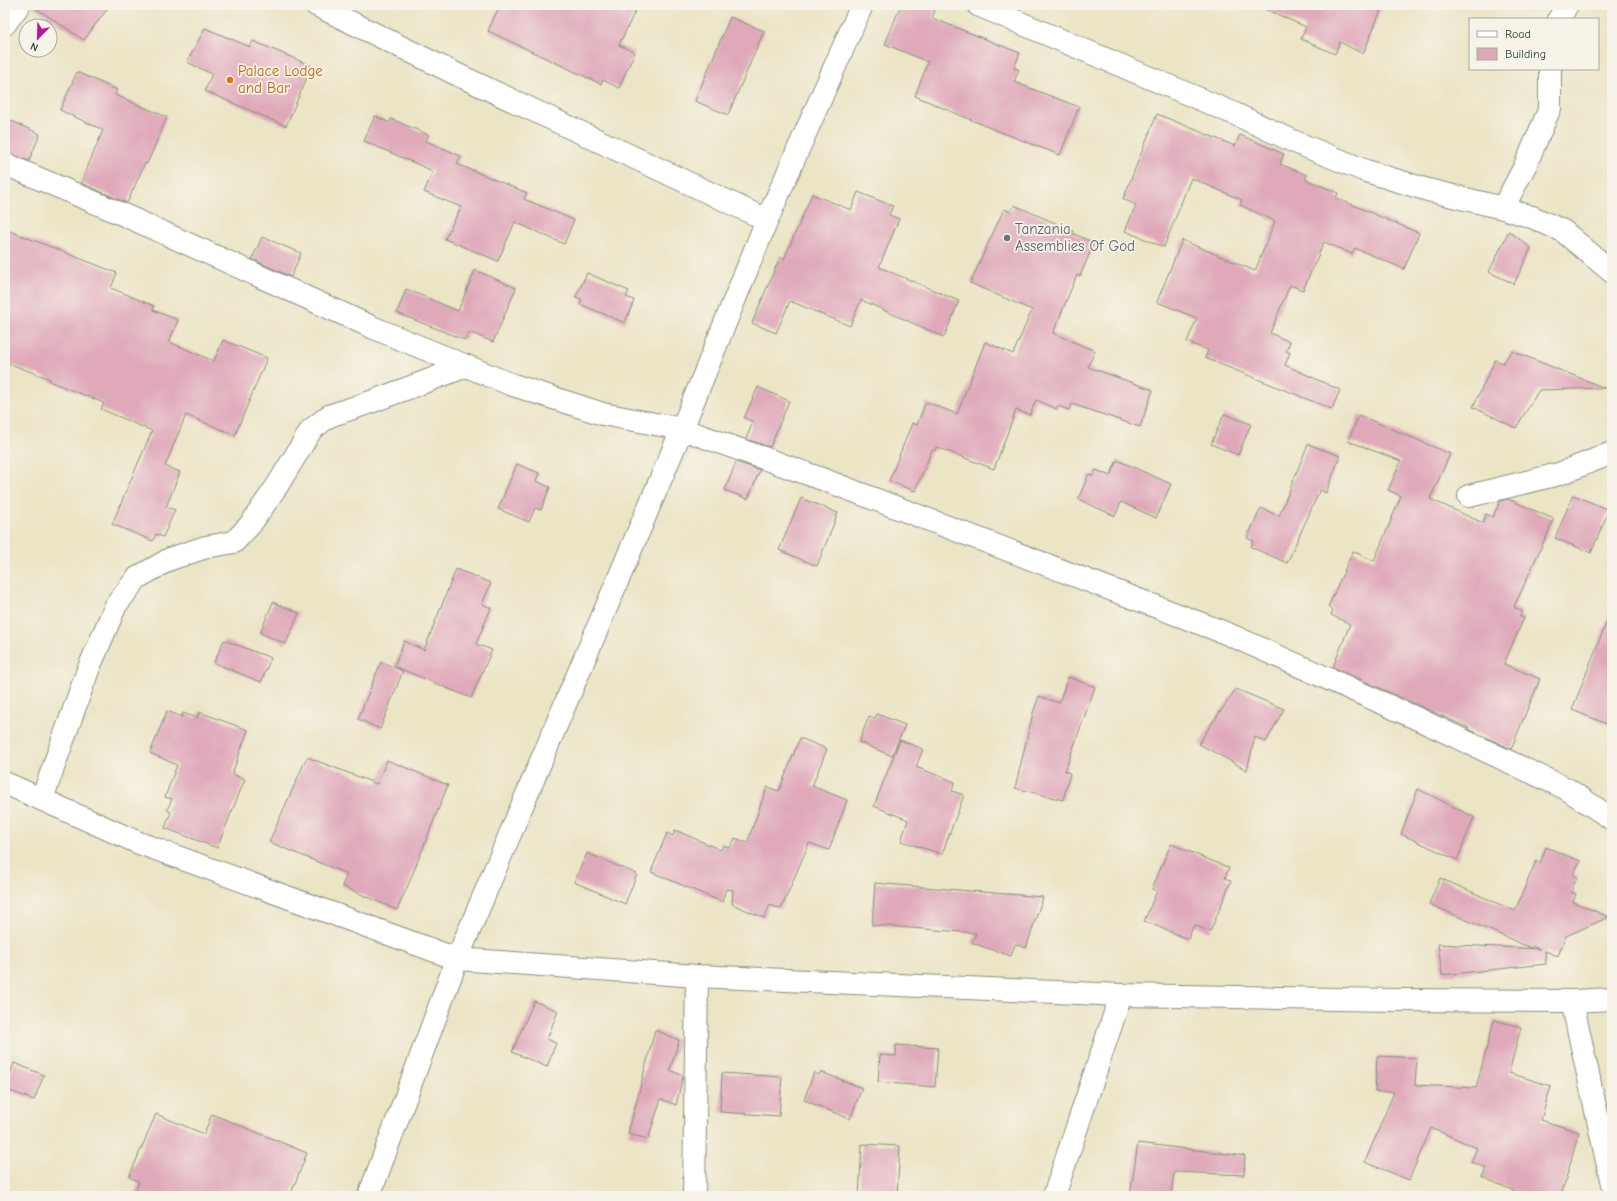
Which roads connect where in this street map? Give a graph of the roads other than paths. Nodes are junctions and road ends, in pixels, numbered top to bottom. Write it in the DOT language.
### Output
graph roads {
  1 [pos="19,5"];
  2 [pos="316,5"];
  3 [pos="862,5"];
  4 [pos="978,5"];
  5 [pos="1566,5"];
  6 [pos="1560,18"];
  7 [pos="5,24"];
  8 [pos="1550,70"];
  9 [pos="5,164"];
  10 [pos="1503,208"];
  11 [pos="768,220"];
  12 [pos="1612,272"];
  13 [pos="467,366"];
  14 [pos="682,429"];
  15 [pos="1612,453"];
  16 [pos="1469,496"];
  17 [pos="5,783"];
  18 [pos="42,799"];
  19 [pos="1612,819"];
  20 [pos="458,959"];
  21 [pos="697,976"];
  22 [pos="1121,995"];
  23 [pos="1612,999"];
  24 [pos="1572,1002"];
  25 [pos="1612,1184"];
  26 [pos="369,1196"];
  27 [pos="694,1196"];
  28 [pos="1054,1196"];
  1 -- 7 [label="street"];
  2 -- 11 [label="street"];
  3 -- 11 [label="street"];
  4 -- 10 [label="street"];
  5 -- 6 [label="street"];
  8 -- 10 [label="street"];
  9 -- 13 [label="street"];
  10 -- 12 [label="street"];
  11 -- 14 [label="street"];
  13 -- 14 [label="street"];
  13 -- 18 [label="street"];
  14 -- 19 [label="street"];
  14 -- 20 [label="street"];
  15 -- 16 [label="street"];
  17 -- 18 [label="street"];
  18 -- 20 [label="street"];
  20 -- 21 [label="street"];
  20 -- 26 [label="street"];
  21 -- 22 [label="street"];
  21 -- 27 [label="street"];
  22 -- 24 [label="street"];
  22 -- 28 [label="street"];
  23 -- 24 [label="street"];
  24 -- 25 [label="street"];
}
